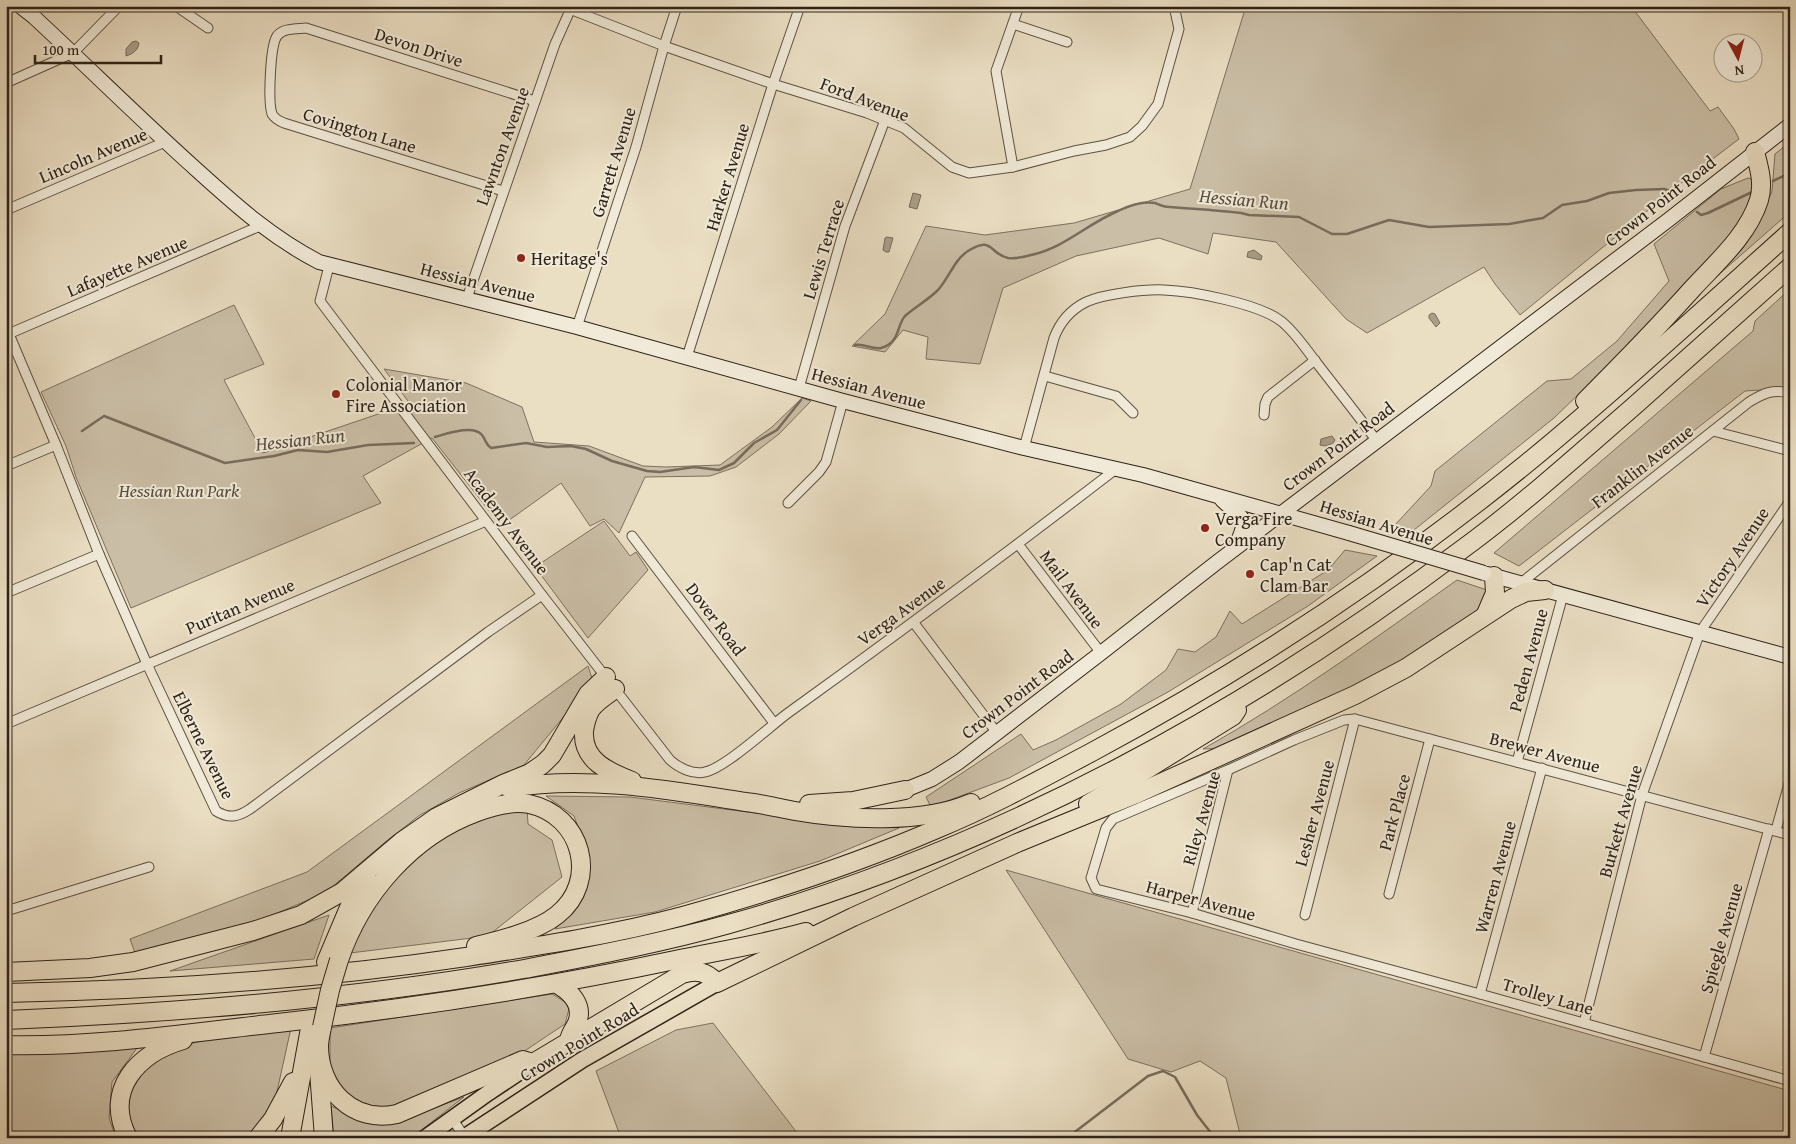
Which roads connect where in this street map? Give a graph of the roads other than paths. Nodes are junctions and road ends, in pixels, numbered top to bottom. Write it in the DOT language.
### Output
graph roads {
  1 [pos="20,6"];
  2 [pos="119,6"];
  3 [pos="176,6"];
  4 [pos="677,6"];
  5 [pos="800,6"];
  6 [pos="1019,6"];
  7 [pos="1174,6"];
  8 [pos="568,7"];
  9 [pos="1013,24"];
  10 [pos="208,28"];
  11 [pos="1067,42"];
  12 [pos="664,46"];
  13 [pos="273,49"];
  14 [pos="73,53"];
  15 [pos="6,83"];
  16 [pos="773,84"];
  17 [pos="535,101"];
  18 [pos="885,120"];
  19 [pos="1790,125"];
  20 [pos="166,142"];
  21 [pos="1755,152"];
  22 [pos="1013,167"];
  23 [pos="503,192"];
  24 [pos="6,210"];
  25 [pos="260,226"];
  26 [pos="1790,232"];
  27 [pos="329,266"];
  28 [pos="1790,267"];
  29 [pos="467,298"];
  30 [pos="578,326"];
  31 [pos="7,332"];
  32 [pos="687,357"];
  33 [pos="1315,360"];
  34 [pos="1045,376"];
  35 [pos="799,388"];
  36 [pos="1790,393"];
  37 [pos="843,401"];
  38 [pos="1133,413"];
  39 [pos="1264,415"];
  40 [pos="1712,431"];
  41 [pos="1556,439"];
  42 [pos="1376,440"];
  43 [pos="56,445"];
  44 [pos="1024,448"];
  45 [pos="1790,451"];
  46 [pos="6,466"];
  47 [pos="1116,469"];
  48 [pos="1218,496"];
  49 [pos="1790,501"];
  50 [pos="788,503"];
  51 [pos="1282,513"];
  52 [pos="486,521"];
  53 [pos="632,536"];
  54 [pos="1018,544"];
  55 [pos="1235,548"];
  56 [pos="99,554"];
  57 [pos="1489,575"];
  58 [pos="1521,583"];
  59 [pos="1545,590"];
  60 [pos="6,593"];
  61 [pos="542,595"];
  62 [pos="1563,595"];
  63 [pos="1486,614"];
  64 [pos="914,622"];
  65 [pos="1700,632"];
  66 [pos="1101,653"];
  67 [pos="1790,657"];
  68 [pos="147,664"];
  69 [pos="611,683"];
  70 [pos="1246,695"];
  71 [pos="1355,719"];
  72 [pos="774,723"];
  73 [pos="6,724"];
  74 [pos="997,733"];
  75 [pos="1430,738"];
  76 [pos="1294,740"];
  77 [pos="1517,762"];
  78 [pos="1064,767"];
  79 [pos="1542,768"];
  80 [pos="1228,770"];
  81 [pos="702,772"];
  82 [pos="1790,780"];
  83 [pos="651,789"];
  84 [pos="905,790"];
  85 [pos="1642,795"];
  86 [pos="474,798"];
  87 [pos="748,802"];
  88 [pos="1772,829"];
  89 [pos="1790,835"];
  90 [pos="1016,843"];
  91 [pos="384,857"];
  92 [pos="149,867"];
  93 [pos="1389,894"];
  94 [pos="6,911"];
  95 [pos="1192,913"];
  96 [pos="1305,915"];
  97 [pos="853,917"];
  98 [pos="1296,944"];
  99 [pos="333,961"];
  100 [pos="396,967"];
  101 [pos="6,972"];
  102 [pos="607,974"];
  103 [pos="669,980"];
  104 [pos="557,984"];
  105 [pos="717,984"];
  106 [pos="6,992"];
  107 [pos="1480,994"];
  108 [pos="6,1020"];
  109 [pos="1584,1023"];
  110 [pos="235,1028"];
  111 [pos="316,1028"];
  112 [pos="568,1041"];
  113 [pos="6,1045"];
  114 [pos="319,1046"];
  115 [pos="1704,1057"];
  116 [pos="304,1059"];
  117 [pos="533,1063"];
  118 [pos="1790,1081"];
  119 [pos="452,1118"];
  120 [pos="464,1137"];
  121 [pos="128,1138"];
  122 [pos="258,1138"];
  123 [pos="290,1138"];
  124 [pos="324,1138"];
  125 [pos="425,1138"];
  1 -- 14 [label="main road, Hessian Avenue"];
  2 -- 14 [label="street"];
  3 -- 10 [label="street"];
  4 -- 12 [label="street, Garrett Avenue"];
  5 -- 16 [label="street, Harker Avenue"];
  6 -- 9 [label="street"];
  7 -- 22 [label="street, Ford Avenue"];
  8 -- 12 [label="street, Ford Avenue"];
  8 -- 17 [label="street, Lawnton Avenue"];
  9 -- 11 [label="street"];
  9 -- 22 [label="street"];
  12 -- 16 [label="street, Ford Avenue"];
  12 -- 30 [label="street, Garrett Avenue"];
  13 -- 17 [label="street, Devon Drive"];
  13 -- 23 [label="street, Covington Lane"];
  14 -- 15 [label="street"];
  14 -- 20 [label="main road, Hessian Avenue"];
  16 -- 18 [label="street, Ford Avenue"];
  16 -- 32 [label="street, Harker Avenue"];
  17 -- 23 [label="street, Lawnton Avenue"];
  18 -- 22 [label="street, Ford Avenue"];
  18 -- 35 [label="street, Lewis Terrace"];
  19 -- 21 [label="main road, Crown Point Road"];
  20 -- 24 [label="street, Lincoln Avenue"];
  20 -- 25 [label="main road, Hessian Avenue"];
  21 -- 41 [label="highway"];
  21 -- 42 [label="main road, Crown Point Road"];
  23 -- 29 [label="street, Lawnton Avenue"];
  25 -- 27 [label="main road, Hessian Avenue"];
  25 -- 31 [label="street, Lafayette Avenue"];
  26 -- 41 [label="highway"];
  27 -- 29 [label="main road, Hessian Avenue"];
  27 -- 52 [label="street, Academy Avenue"];
  28 -- 70 [label="highway"];
  29 -- 30 [label="main road, Hessian Avenue"];
  30 -- 32 [label="main road, Hessian Avenue"];
  31 -- 43 [label="street, Elberne Avenue"];
  32 -- 35 [label="main road, Hessian Avenue"];
  33 -- 34 [label="street"];
  33 -- 39 [label="street"];
  33 -- 42 [label="street"];
  34 -- 38 [label="street"];
  34 -- 44 [label="street"];
  35 -- 37 [label="main road, Hessian Avenue"];
  36 -- 40 [label="street, Franklin Avenue"];
  37 -- 44 [label="main road, Hessian Avenue"];
  37 -- 50 [label="street"];
  40 -- 45 [label="street"];
  40 -- 58 [label="street, Franklin Avenue"];
  41 -- 78 [label="highway"];
  42 -- 51 [label="main road, Crown Point Road"];
  43 -- 46 [label="street"];
  43 -- 56 [label="street, Elberne Avenue"];
  44 -- 47 [label="main road, Hessian Avenue"];
  47 -- 48 [label="main road, Hessian Avenue"];
  47 -- 54 [label="street, Verga Avenue"];
  48 -- 51 [label="main road, Hessian Avenue"];
  48 -- 55 [label="main road"];
  49 -- 65 [label="street, Victory Avenue"];
  51 -- 55 [label="main road, Crown Point Road"];
  51 -- 57 [label="main road, Hessian Avenue, bridge"];
  52 -- 61 [label="street, Academy Avenue"];
  52 -- 68 [label="street, Puritan Avenue"];
  53 -- 72 [label="street, Dover Road"];
  54 -- 64 [label="street, Verga Avenue"];
  54 -- 66 [label="street, Mail Avenue"];
  55 -- 66 [label="main road, Crown Point Road"];
  56 -- 60 [label="street"];
  56 -- 68 [label="street, Elberne Avenue"];
  57 -- 58 [label="main road, Hessian Avenue"];
  57 -- 63 [label="highway"];
  58 -- 59 [label="main road, Hessian Avenue"];
  59 -- 62 [label="main road, Hessian Avenue"];
  59 -- 63 [label="highway"];
  61 -- 68 [label="street, Elberne Avenue"];
  61 -- 69 [label="street, Academy Avenue"];
  62 -- 65 [label="main road, Hessian Avenue"];
  62 -- 77 [label="street, Peden Avenue"];
  63 -- 90 [label="highway"];
  64 -- 72 [label="street, Verga Avenue"];
  64 -- 74 [label="street"];
  65 -- 67 [label="main road, Hessian Avenue"];
  65 -- 85 [label="street, Burkett Avenue"];
  66 -- 74 [label="main road, Crown Point Road"];
  68 -- 73 [label="street, Puritan Avenue"];
  69 -- 81 [label="street, Academy Avenue"];
  69 -- 83 [label="highway"];
  69 -- 86 [label="highway"];
  70 -- 90 [label="highway"];
  70 -- 108 [label="highway"];
  71 -- 75 [label="street, Brewer Avenue"];
  71 -- 76 [label="street, Brewer Avenue"];
  71 -- 96 [label="street, Lesher Avenue"];
  72 -- 81 [label="street, Verga Avenue"];
  74 -- 84 [label="main road, Crown Point Road"];
  75 -- 77 [label="street, Brewer Avenue"];
  75 -- 93 [label="street, Park Place"];
  76 -- 80 [label="street, Riley Avenue"];
  77 -- 79 [label="street, Brewer Avenue"];
  78 -- 87 [label="highway"];
  78 -- 100 [label="highway"];
  79 -- 85 [label="street, Brewer Avenue"];
  79 -- 107 [label="street, Warren Avenue"];
  80 -- 95 [label="street, Riley Avenue"];
  80 -- 95 [label="street, Harper Avenue"];
  82 -- 88 [label="street, Spiegle Avenue"];
  83 -- 86 [label="highway"];
  83 -- 87 [label="highway"];
  84 -- 87 [label="highway"];
  85 -- 88 [label="street, Brewer Avenue"];
  85 -- 109 [label="street, Burkett Avenue"];
  86 -- 91 [label="highway"];
  88 -- 89 [label="street, Brewer Avenue"];
  88 -- 115 [label="street, Spiegle Avenue"];
  90 -- 97 [label="highway"];
  91 -- 99 [label="highway"];
  91 -- 101 [label="highway"];
  92 -- 94 [label="street"];
  95 -- 98 [label="street, Harper Avenue"];
  97 -- 102 [label="highway"];
  97 -- 105 [label="highway"];
  98 -- 107 [label="street, Trolley Lane"];
  99 -- 100 [label="highway"];
  99 -- 111 [label="highway, bridge"];
  100 -- 106 [label="highway"];
  102 -- 103 [label="highway"];
  102 -- 104 [label="highway"];
  103 -- 105 [label="highway"];
  103 -- 112 [label="highway"];
  104 -- 110 [label="highway"];
  104 -- 112 [label="highway"];
  105 -- 120 [label="highway, Crown Point Road"];
  107 -- 109 [label="street, Trolley Lane"];
  109 -- 115 [label="street, Trolley Lane"];
  110 -- 113 [label="highway"];
  110 -- 121 [label="highway"];
  111 -- 114 [label="highway"];
  111 -- 116 [label="highway"];
  112 -- 117 [label="highway"];
  114 -- 117 [label="highway"];
  114 -- 124 [label="highway"];
  115 -- 118 [label="street, Trolley Lane"];
  116 -- 122 [label="highway"];
  116 -- 123 [label="highway"];
  117 -- 119 [label="highway"];
  119 -- 120 [label="street"];
  119 -- 125 [label="highway"];
}
